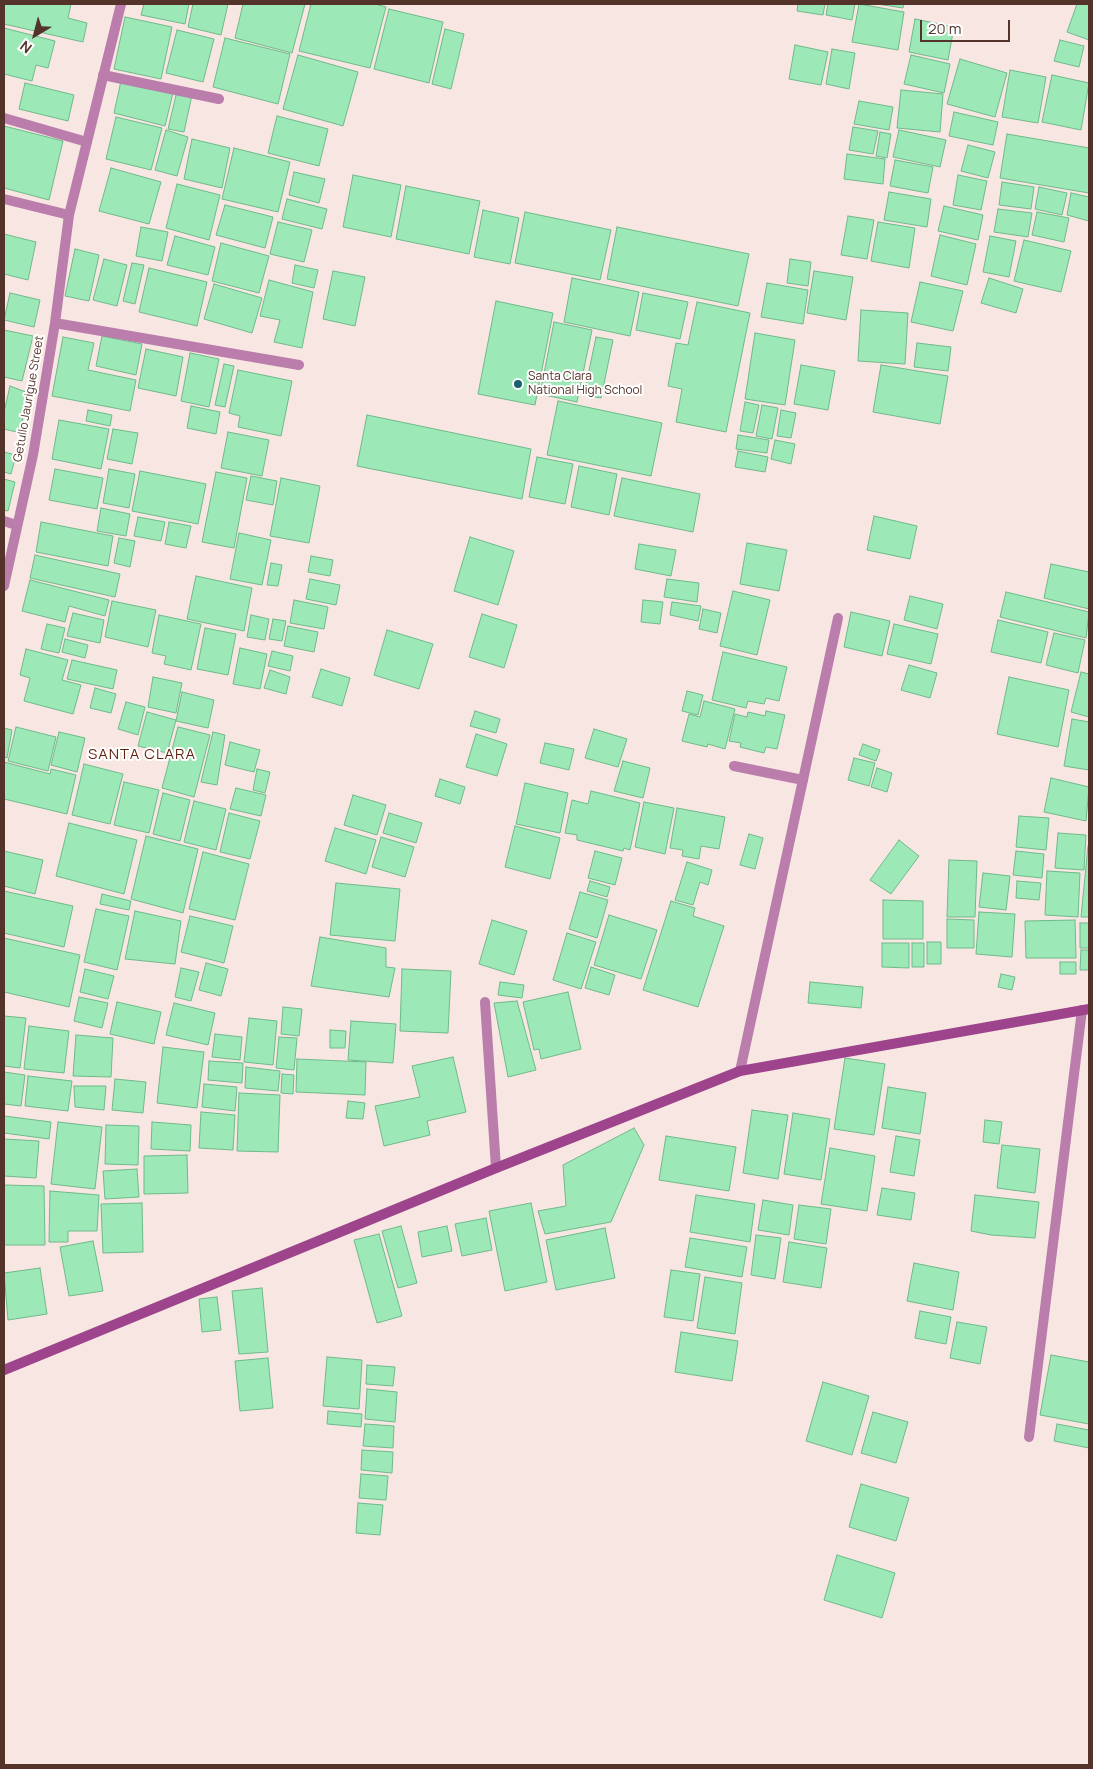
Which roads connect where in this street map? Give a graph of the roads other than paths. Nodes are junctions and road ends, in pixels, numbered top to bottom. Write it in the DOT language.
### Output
graph roads {
  1 [pos="121,4"];
  2 [pos="103,75"];
  3 [pos="219,99"];
  4 [pos="4,118"];
  5 [pos="87,142"];
  6 [pos="4,199"];
  7 [pos="68,215"];
  8 [pos="55,323"];
  9 [pos="299,364"];
  10 [pos="4,521"];
  11 [pos="16,524"];
  12 [pos="4,586"];
  13 [pos="838,618"];
  14 [pos="734,766"];
  15 [pos="802,780"];
  16 [pos="484,1002"];
  17 [pos="1086,1009"];
  18 [pos="740,1071"];
  19 [pos="496,1168"];
  20 [pos="4,1370"];
  21 [pos="1029,1437"];
  1 -- 2 [label="street, Getullo Jaurigue Street"];
  2 -- 3 [label="street"];
  2 -- 5 [label="street, Getullo Jaurigue Street"];
  4 -- 5 [label="street"];
  5 -- 7 [label="street, Getullo Jaurigue Street"];
  6 -- 7 [label="street"];
  7 -- 8 [label="street, Getullo Jaurigue Street"];
  8 -- 9 [label="street"];
  8 -- 11 [label="street, Getullo Jaurigue Street"];
  10 -- 11 [label="street"];
  11 -- 12 [label="street, Getullo Jaurigue Street"];
  13 -- 15 [label="street"];
  14 -- 15 [label="street"];
  15 -- 18 [label="street"];
  16 -- 19 [label="street"];
  17 -- 18 [label="main road"];
  17 -- 21 [label="street"];
  18 -- 19 [label="main road"];
  19 -- 20 [label="main road"];
}
